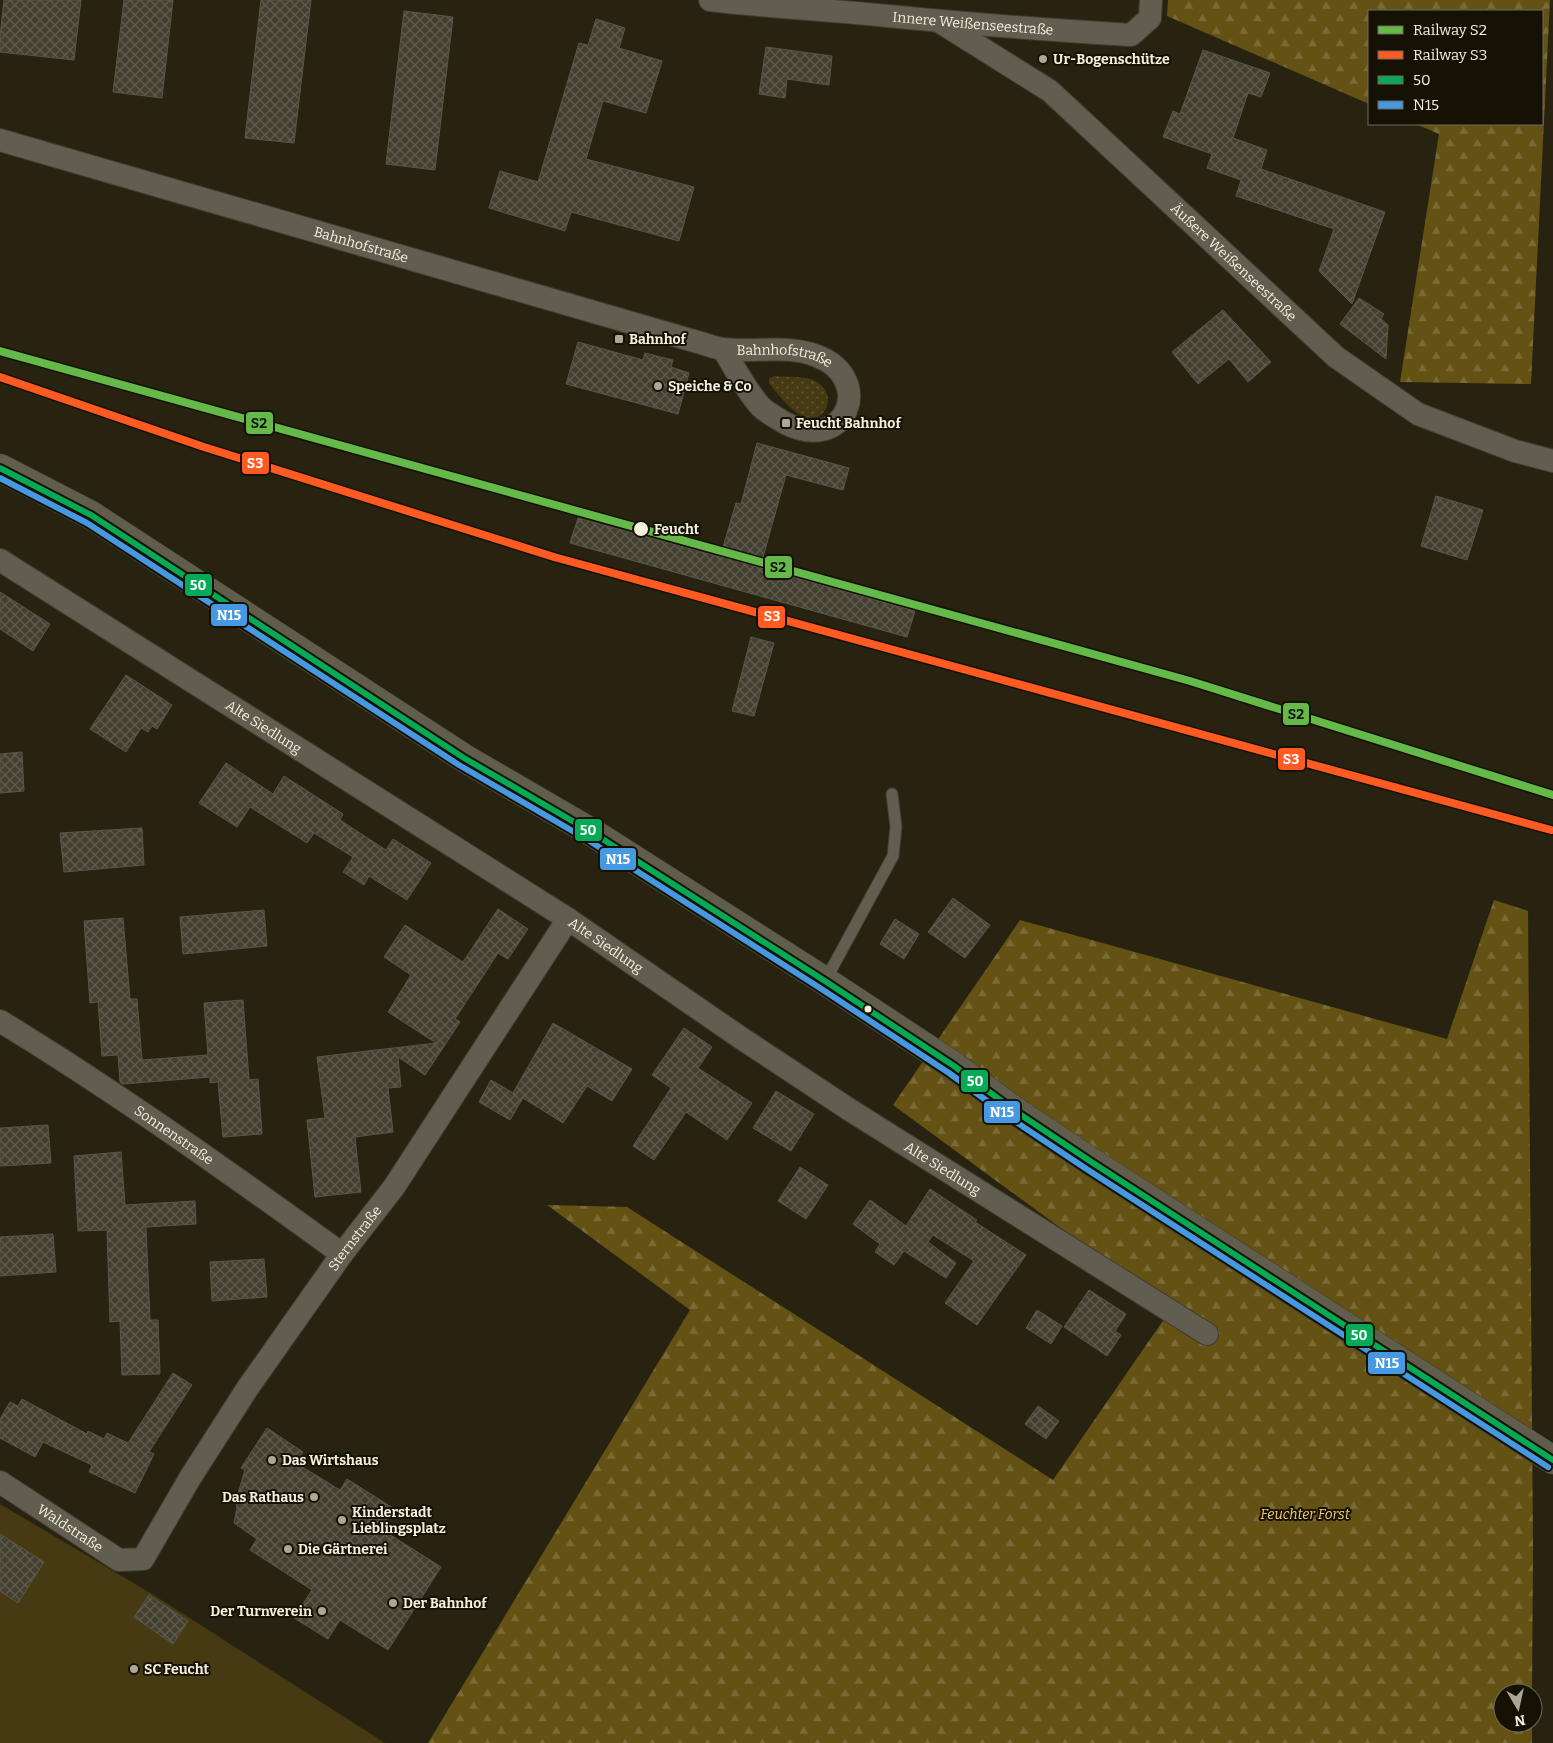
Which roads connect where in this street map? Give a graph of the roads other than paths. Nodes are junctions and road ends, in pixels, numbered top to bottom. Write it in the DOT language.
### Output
graph roads {
  1 [pos="710,0"];
  2 [pos="1151,0"];
  3 [pos="770,4"];
  4 [pos="940,22"];
  5 [pos="0,140"];
  6 [pos="723,349"];
  7 [pos="1553,461"];
  8 [pos="0,468"];
  9 [pos="0,560"];
  10 [pos="892,794"];
  11 [pos="568,919"];
  12 [pos="825,981"];
  13 [pos="0,1020"];
  14 [pos="342,1254"];
  15 [pos="1208,1334"];
  16 [pos="1553,1460"];
  17 [pos="0,1482"];
  18 [pos="143,1559"];
  1 -- 3 [label="street, Innere Weißenseestraße"];
  2 -- 4 [label="street, Innere Weißenseestraße"];
  3 -- 4 [label="street, Innere Weißenseestraße"];
  4 -- 7 [label="street, Äußere Weißenseestraße"];
  5 -- 6 [label="street, Bahnhofstraße"];
  6 -- 6 [label="street, Bahnhofstraße"];
  8 -- 12 [label="main road"];
  9 -- 11 [label="street, Alte Siedlung"];
  10 -- 12 [label="lane"];
  11 -- 14 [label="street, Sternstraße"];
  11 -- 15 [label="street, Alte Siedlung"];
  12 -- 16 [label="main road"];
  13 -- 14 [label="street, Sonnenstraße"];
  14 -- 18 [label="street, Sternstraße"];
  17 -- 18 [label="street, Waldstraße"];
}
